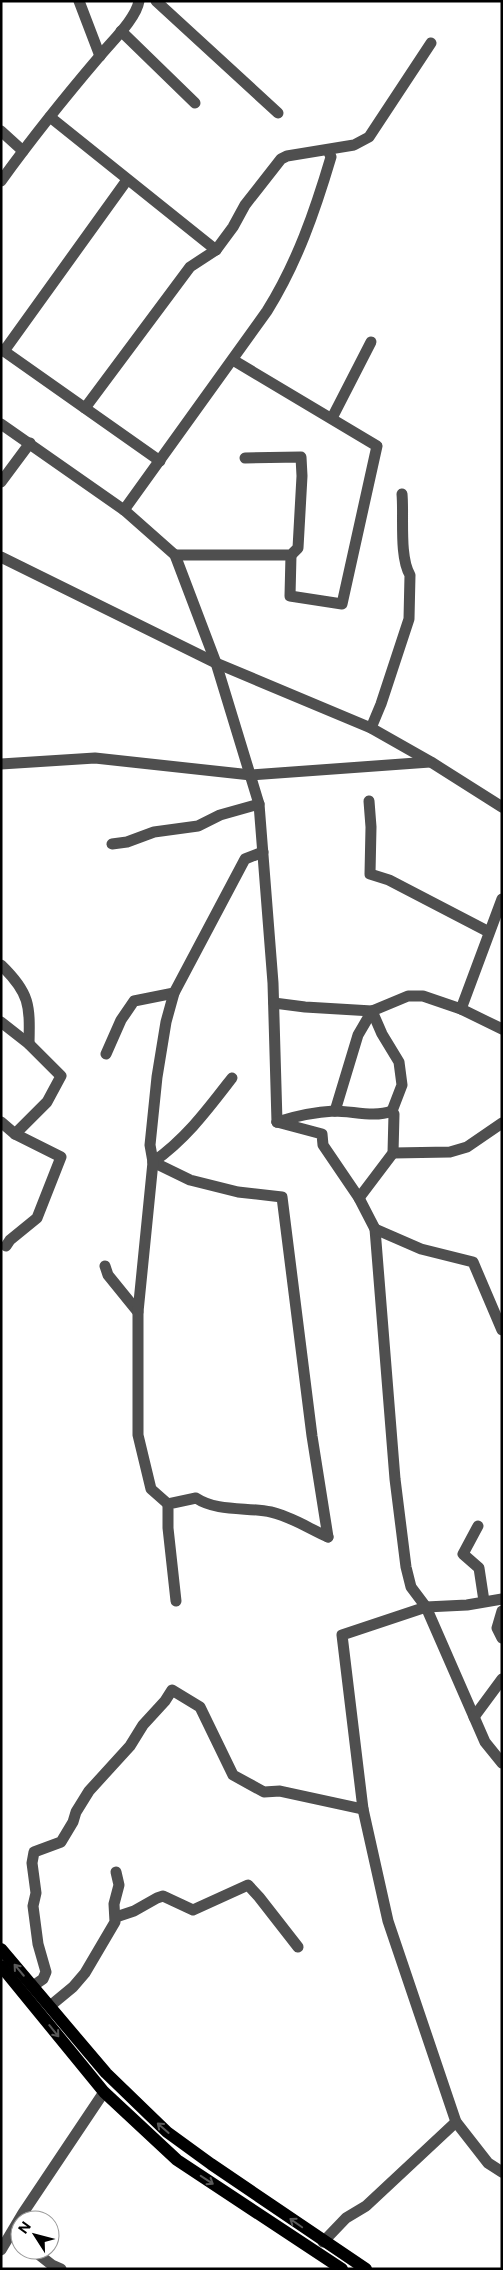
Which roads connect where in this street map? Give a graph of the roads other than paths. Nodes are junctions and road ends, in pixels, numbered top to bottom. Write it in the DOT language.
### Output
graph roads {
  1 [pos="79,1"];
  2 [pos="139,1"];
  3 [pos="156,1"];
  4 [pos="121,31"];
  5 [pos="431,43"];
  6 [pos="100,56"];
  7 [pos="195,103"];
  8 [pos="278,113"];
  9 [pos="50,117"];
  10 [pos="1,131"];
  11 [pos="328,150"];
  12 [pos="24,151"];
  13 [pos="127,180"];
  14 [pos="1,181"];
  15 [pos="216,250"];
  16 [pos="371,342"];
  17 [pos="3,350"];
  18 [pos="233,360"];
  19 [pos="85,408"];
  20 [pos="332,418"];
  21 [pos="1,424"];
  22 [pos="30,444"];
  23 [pos="245,458"];
  24 [pos="160,461"];
  25 [pos="1,482"];
  26 [pos="402,494"];
  27 [pos="124,510"];
  28 [pos="175,555"];
  29 [pos="291,555"];
  30 [pos="1,557"];
  31 [pos="216,663"];
  32 [pos="371,728"];
  33 [pos="431,762"];
  34 [pos="1,764"];
  35 [pos="251,775"];
  36 [pos="369,801"];
  37 [pos="259,804"];
  38 [pos="502,807"];
  39 [pos="112,844"];
  40 [pos="263,852"];
  41 [pos="502,899"];
  42 [pos="489,932"];
  43 [pos="1,965"];
  44 [pos="174,993"];
  45 [pos="274,1003"];
  46 [pos="461,1009"];
  47 [pos="372,1011"];
  48 [pos="1,1022"];
  49 [pos="502,1029"];
  50 [pos="29,1044"];
  51 [pos="106,1054"];
  52 [pos="232,1078"];
  53 [pos="392,1110"];
  54 [pos="335,1111"];
  55 [pos="1,1122"];
  56 [pos="277,1122"];
  57 [pos="502,1123"];
  58 [pos="15,1134"];
  59 [pos="393,1153"];
  60 [pos="153,1162"];
  61 [pos="359,1198"];
  62 [pos="375,1229"];
  63 [pos="6,1246"];
  64 [pos="105,1266"];
  65 [pos="502,1302"];
  66 [pos="138,1312"];
  67 [pos="495,1312"];
  68 [pos="502,1330"];
  69 [pos="168,1504"];
  70 [pos="478,1526"];
  71 [pos="502,1599"];
  72 [pos="176,1601"];
  73 [pos="484,1601"];
  74 [pos="426,1607"];
  75 [pos="502,1611"];
  76 [pos="502,1638"];
  77 [pos="502,1679"];
  78 [pos="474,1718"];
  79 [pos="502,1763"];
  80 [pos="363,1809"];
  81 [pos="116,1872"];
  82 [pos="116,1917"];
  83 [pos="298,1947"];
  84 [pos="1,1948"];
  85 [pos="1,1966"];
  86 [pos="33,1986"];
  87 [pos="50,2006"];
  88 [pos="104,2092"];
  89 [pos="456,2122"];
  90 [pos="502,2172"];
  91 [pos="31,2210"];
  92 [pos="10,2241"];
  93 [pos="323,2242"];
  94 [pos="1,2250"];
  95 [pos="46,2260"];
  96 [pos="61,2269"];
  97 [pos="342,2269"];
  98 [pos="366,2269"];
  1 -- 6 [label="street"];
  2 -- 4 [label="street"];
  3 -- 8 [label="street"];
  4 -- 6 [label="street"];
  4 -- 7 [label="street"];
  5 -- 11 [label="street"];
  6 -- 9 [label="street"];
  9 -- 12 [label="street"];
  9 -- 13 [label="street"];
  10 -- 12 [label="street"];
  11 -- 15 [label="street"];
  11 -- 18 [label="street"];
  12 -- 14 [label="street"];
  13 -- 15 [label="street"];
  13 -- 17 [label="street"];
  15 -- 19 [label="street"];
  16 -- 20 [label="street"];
  17 -- 19 [label="street"];
  18 -- 20 [label="street"];
  18 -- 24 [label="street"];
  19 -- 24 [label="street"];
  20 -- 29 [label="street"];
  21 -- 22 [label="street"];
  22 -- 25 [label="street"];
  22 -- 27 [label="street"];
  23 -- 29 [label="street"];
  24 -- 27 [label="street"];
  26 -- 32 [label="street"];
  27 -- 28 [label="street"];
  28 -- 29 [label="street"];
  28 -- 31 [label="street"];
  30 -- 31 [label="street"];
  31 -- 32 [label="street"];
  31 -- 35 [label="street"];
  32 -- 33 [label="street"];
  33 -- 35 [label="street"];
  33 -- 38 [label="street"];
  34 -- 35 [label="street"];
  35 -- 37 [label="street"];
  36 -- 42 [label="street"];
  37 -- 39 [label="street"];
  37 -- 40 [label="street"];
  40 -- 44 [label="street"];
  40 -- 45 [label="street"];
  41 -- 42 [label="street"];
  42 -- 46 [label="street"];
  43 -- 50 [label="street"];
  44 -- 51 [label="street"];
  44 -- 60 [label="street"];
  45 -- 47 [label="street"];
  45 -- 56 [label="street"];
  46 -- 47 [label="street"];
  46 -- 49 [label="street"];
  47 -- 53 [label="street"];
  47 -- 54 [label="street"];
  48 -- 50 [label="street"];
  50 -- 58 [label="street"];
  52 -- 60 [label="street"];
  53 -- 54 [label="street"];
  53 -- 59 [label="street"];
  54 -- 56 [label="street"];
  55 -- 58 [label="street"];
  56 -- 61 [label="street"];
  57 -- 59 [label="street"];
  58 -- 63 [label="street"];
  59 -- 61 [label="street"];
  60 -- 66 [label="street"];
  60 -- 69 [label="street"];
  61 -- 62 [label="street"];
  62 -- 67 [label="street"];
  62 -- 74 [label="street"];
  64 -- 66 [label="street"];
  65 -- 67 [label="street"];
  66 -- 69 [label="street"];
  67 -- 68 [label="street"];
  69 -- 72 [label="street"];
  70 -- 73 [label="street"];
  71 -- 73 [label="street"];
  73 -- 74 [label="street"];
  74 -- 78 [label="street"];
  74 -- 80 [label="street"];
  75 -- 76 [label="street"];
  77 -- 78 [label="street"];
  78 -- 79 [label="street"];
  80 -- 86 [label="street"];
  80 -- 89 [label="street"];
  81 -- 82 [label="street"];
  82 -- 83 [label="street"];
  82 -- 87 [label="street"];
  86 -- 84 [label="main road, one-way"];
  85 -- 88 [label="main road, one-way"];
  86 -- 87 [label="main road"];
  93 -- 87 [label="main road, one-way"];
  88 -- 91 [label="street"];
  88 -- 97 [label="main road, one-way"];
  89 -- 90 [label="street"];
  89 -- 93 [label="street"];
  92 -- 94 [label="street"];
  93 -- 98 [label="main road"];
  95 -- 96 [label="street"];
}
